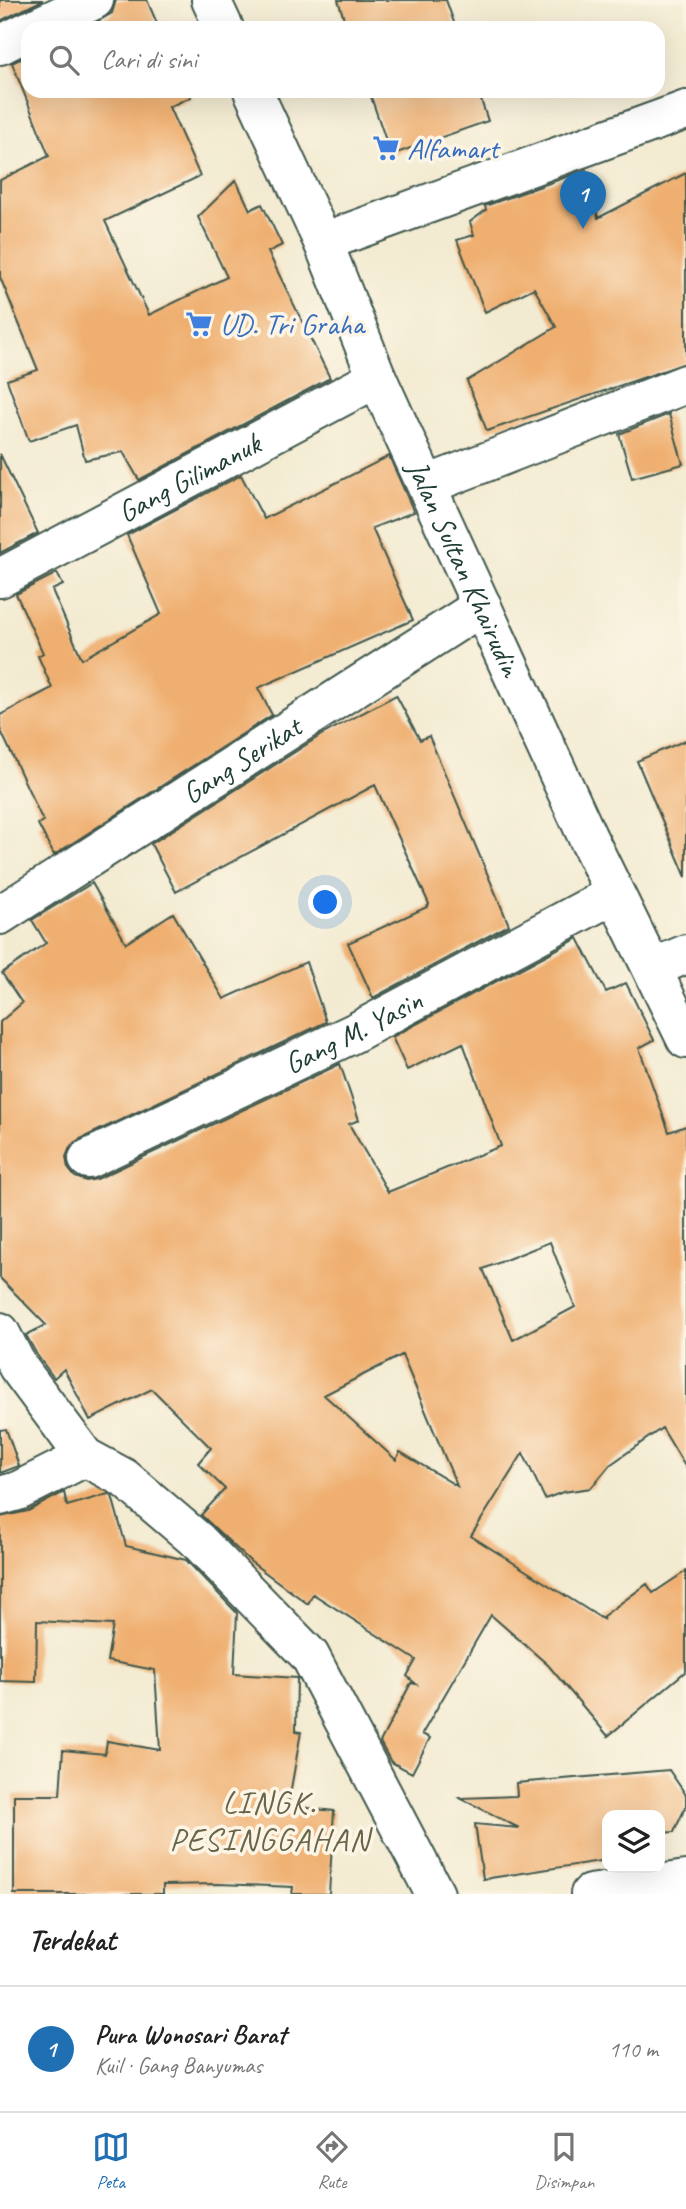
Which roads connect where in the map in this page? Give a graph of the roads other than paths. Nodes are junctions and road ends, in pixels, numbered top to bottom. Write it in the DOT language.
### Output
graph roads {
  1 [pos="94,0"];
  2 [pos="211,0"];
  3 [pos="50,21"];
  4 [pos="221,21"];
  5 [pos="21,34"];
  6 [pos="0,45"];
  7 [pos="256,98"];
  8 [pos="686,110"];
  9 [pos="323,242"];
  10 [pos="377,378"];
  11 [pos="686,384"];
  12 [pos="427,485"];
  13 [pos="0,578"];
  14 [pos="482,606"];
  15 [pos="614,894"];
  16 [pos="0,915"];
  17 [pos="669,961"];
  18 [pos="686,1039"];
  19 [pos="88,1159"];
  20 [pos="0,1332"];
  21 [pos="85,1457"];
  22 [pos="0,1496"];
  23 [pos="686,1880"];
  24 [pos="435,1894"];
  25 [pos="590,1894"];
  1 -- 3 [label="street"];
  2 -- 4 [label="street"];
  5 -- 6 [label="street"];
  7 -- 9 [label="street, Jalan Sultan Khairudin"];
  8 -- 9 [label="street"];
  9 -- 10 [label="street, Jalan Sultan Khairudin"];
  10 -- 12 [label="street, Jalan Sultan Khairudin"];
  10 -- 13 [label="street, Gang Gilimanuk"];
  11 -- 12 [label="street"];
  12 -- 14 [label="street, Jalan Sultan Khairudin"];
  14 -- 15 [label="street, Jalan Sultan Khairudin"];
  14 -- 16 [label="street, Gang Serikat"];
  15 -- 17 [label="street, Jalan Sultan Khairudin"];
  15 -- 19 [label="street, Gang M. Yasin"];
  17 -- 18 [label="street, Jalan Sultan Khairudin"];
  20 -- 21 [label="street"];
  21 -- 22 [label="street"];
  21 -- 24 [label="street"];
  23 -- 25 [label="street"];
}
